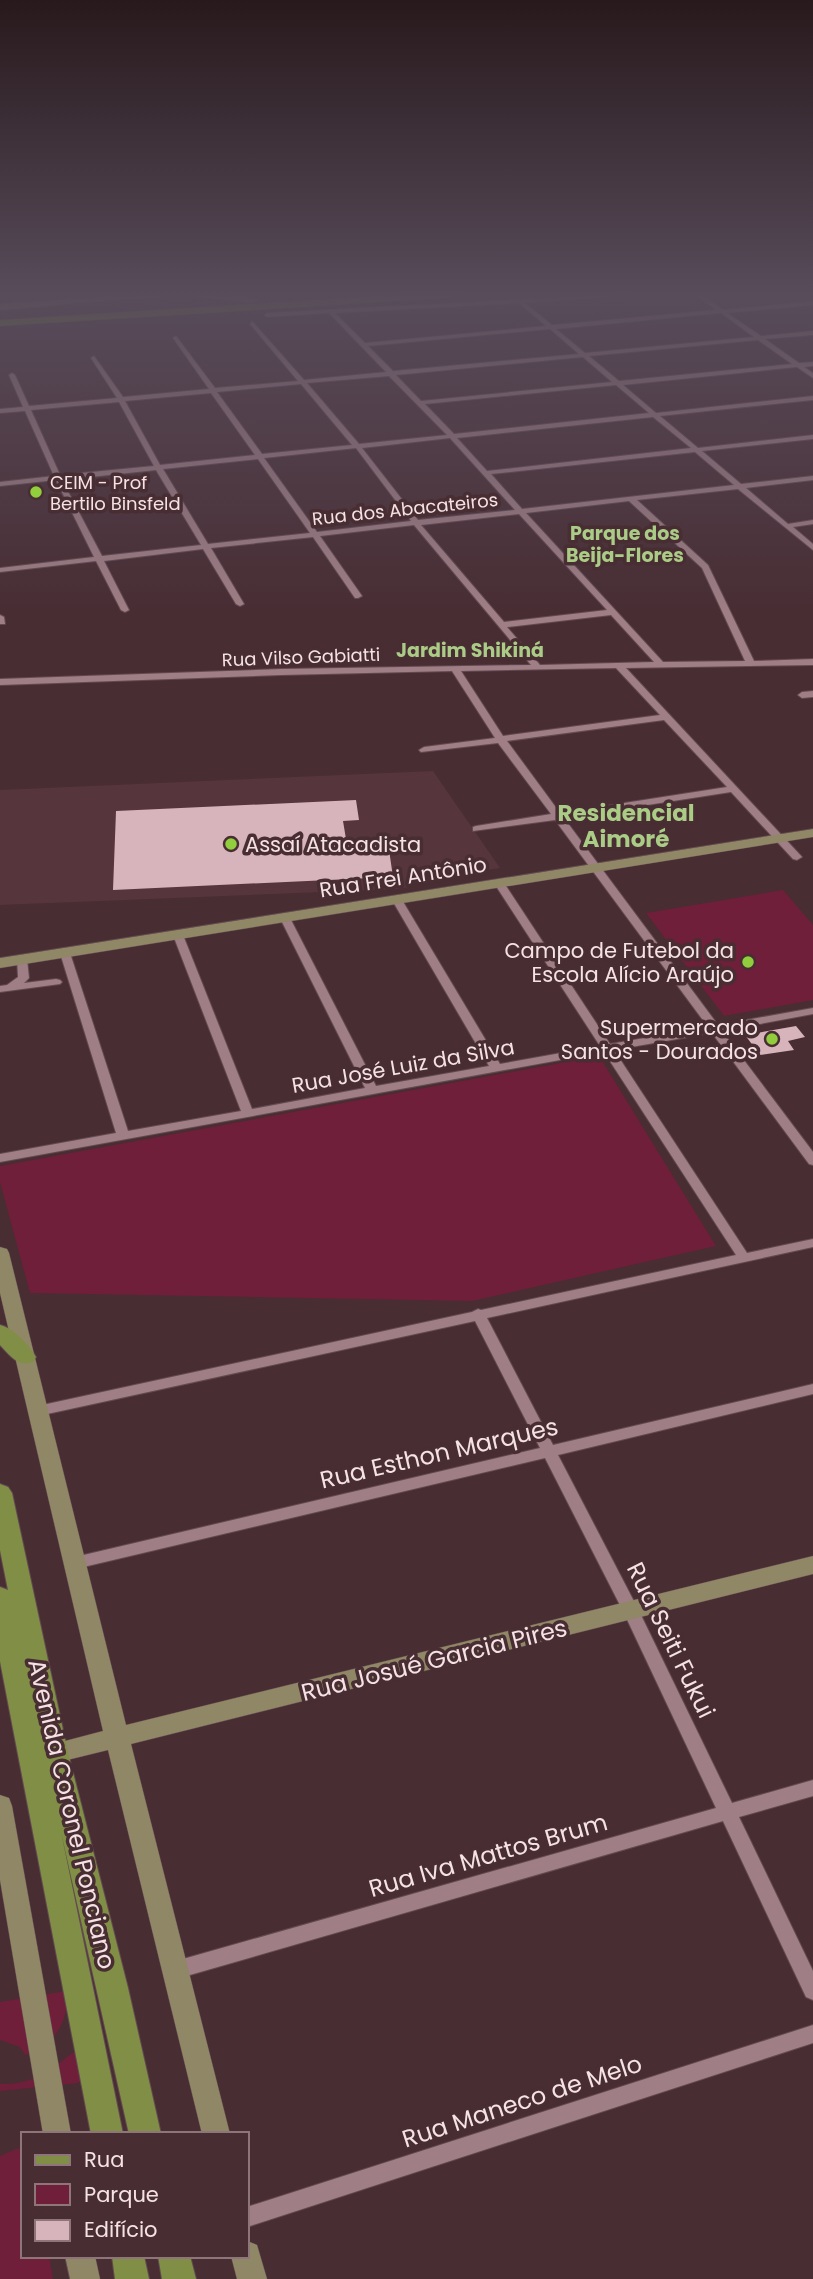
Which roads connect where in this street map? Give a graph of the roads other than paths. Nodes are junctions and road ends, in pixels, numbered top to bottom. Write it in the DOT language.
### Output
graph roads {
  1 [pos="24,400"];
  2 [pos="107,400"];
  3 [pos="122,400"];
  4 [pos="221,400"];
  5 [pos="316,400"];
  6 [pos="415,400"];
  7 [pos="444,400"];
  8 [pos="638,400"];
  9 [pos="791,400"];
  10 [pos="418,403"];
  11 [pos="27,408"];
  12 [pos="0,411"];
  13 [pos="656,415"];
  14 [pos="452,436"];
  15 [pos="813,437"];
  16 [pos="358,447"];
  17 [pos="696,449"];
  18 [pos="258,457"];
  19 [pos="158,467"];
  20 [pos="484,473"];
  21 [pos="58,478"];
  22 [pos="813,478"];
  23 [pos="0,484"];
  24 [pos="741,487"];
  25 [pos="631,499"];
  26 [pos="519,512"];
  27 [pos="813,522"];
  28 [pos="416,523"];
  29 [pos="787,526"];
  30 [pos="316,534"];
  31 [pos="205,547"];
  32 [pos="813,548"];
  33 [pos="99,559"];
  34 [pos="0,570"];
  35 [pos="358,596"];
  36 [pos="240,604"];
  37 [pos="125,610"];
  38 [pos="613,612"];
  39 [pos="500,625"];
  40 [pos="813,662"];
  41 [pos="751,664"];
  42 [pos="661,665"];
  43 [pos="620,666"];
  44 [pos="537,667"];
  45 [pos="455,669"];
  46 [pos="0,682"];
  47 [pos="813,694"];
  48 [pos="802,695"];
  49 [pos="667,716"];
  50 [pos="501,740"];
  51 [pos="424,750"];
  52 [pos="733,789"];
  53 [pos="557,816"];
  54 [pos="476,829"];
  55 [pos="813,833"];
  56 [pos="780,838"];
  57 [pos="797,857"];
  58 [pos="596,868"];
  59 [pos="499,883"];
  60 [pos="397,900"];
  61 [pos="285,918"];
  62 [pos="177,935"];
  63 [pos="65,953"];
  64 [pos="22,959"];
  65 [pos="0,963"];
  66 [pos="56,982"];
  67 [pos="5,989"];
  68 [pos="813,1011"];
  69 [pos="715,1029"];
  70 [pos="607,1048"];
  71 [pos="496,1068"];
  72 [pos="372,1091"];
  73 [pos="248,1113"];
  74 [pos="123,1136"];
  75 [pos="0,1158"];
  76 [pos="813,1161"];
  77 [pos="813,1243"];
  78 [pos="0,1253"];
  79 [pos="744,1258"];
  80 [pos="478,1314"];
  81 [pos="0,1332"];
  82 [pos="25,1357"];
  83 [pos="813,1389"];
  84 [pos="38,1411"];
  85 [pos="550,1450"];
  86 [pos="0,1493"];
  87 [pos="75,1563"];
  88 [pos="813,1565"];
  89 [pos="0,1597"];
  90 [pos="631,1611"];
  91 [pos="5,1642"];
  92 [pos="118,1738"];
  93 [pos="55,1753"];
  94 [pos="813,1788"];
  95 [pos="0,1806"];
  96 [pos="726,1813"];
  97 [pos="176,1970"];
  98 [pos="813,1991"];
  99 [pos="813,2034"];
  100 [pos="57,2132"];
  101 [pos="107,2132"];
  102 [pos="145,2132"];
  103 [pos="216,2132"];
  104 [pos="248,2217"];
  105 [pos="80,2258"];
  106 [pos="128,2258"];
  107 [pos="174,2258"];
  108 [pos="247,2258"];
  109 [pos="85,2279"];
  110 [pos="132,2279"];
  111 [pos="179,2279"];
  112 [pos="252,2279"];
  1 -- 11 [label="street"];
  2 -- 11 [label="street"];
  3 -- 19 [label="street"];
  4 -- 18 [label="street"];
  5 -- 16 [label="street"];
  6 -- 10 [label="street"];
  7 -- 10 [label="street"];
  8 -- 13 [label="street"];
  9 -- 13 [label="street"];
  10 -- 14 [label="street"];
  11 -- 12 [label="street"];
  11 -- 21 [label="street"];
  13 -- 14 [label="street"];
  13 -- 17 [label="street"];
  14 -- 16 [label="street"];
  14 -- 20 [label="street"];
  15 -- 17 [label="street"];
  16 -- 18 [label="street"];
  16 -- 28 [label="street"];
  17 -- 20 [label="street"];
  17 -- 24 [label="street"];
  18 -- 19 [label="street"];
  18 -- 30 [label="street"];
  19 -- 21 [label="street"];
  19 -- 31 [label="street"];
  20 -- 26 [label="street"];
  21 -- 23 [label="street"];
  21 -- 33 [label="street"];
  22 -- 24 [label="street, Rua dos Abacateiros"];
  24 -- 25 [label="street, Rua dos Abacateiros"];
  24 -- 29 [label="street"];
  25 -- 26 [label="street, Rua dos Abacateiros"];
  25 -- 41 [label="street"];
  26 -- 28 [label="street, Rua dos Abacateiros"];
  26 -- 38 [label="street"];
  27 -- 29 [label="street"];
  28 -- 30 [label="street, Rua dos Abacateiros"];
  28 -- 39 [label="street"];
  29 -- 32 [label="street"];
  30 -- 31 [label="street, Rua dos Abacateiros"];
  30 -- 35 [label="street"];
  31 -- 33 [label="street, Rua dos Abacateiros"];
  31 -- 36 [label="street"];
  33 -- 34 [label="street, Rua dos Abacateiros"];
  33 -- 37 [label="street"];
  38 -- 39 [label="street"];
  38 -- 42 [label="street"];
  39 -- 44 [label="street"];
  40 -- 41 [label="street, Rua Vilso Gabiatti"];
  41 -- 42 [label="street, Rua Vilso Gabiatti"];
  42 -- 43 [label="street, Rua Vilso Gabiatti"];
  43 -- 44 [label="street, Rua Vilso Gabiatti"];
  43 -- 49 [label="street"];
  44 -- 45 [label="street, Rua Vilso Gabiatti"];
  45 -- 46 [label="street, Rua Vilso Gabiatti"];
  45 -- 50 [label="street"];
  47 -- 48 [label="street"];
  49 -- 50 [label="street"];
  49 -- 52 [label="street"];
  50 -- 51 [label="street"];
  50 -- 53 [label="street"];
  52 -- 53 [label="street"];
  52 -- 56 [label="street"];
  53 -- 54 [label="street"];
  53 -- 58 [label="street"];
  55 -- 56 [label="street, Rua Frei Antônio"];
  56 -- 57 [label="street"];
  56 -- 58 [label="street, Rua Frei Antônio"];
  58 -- 59 [label="street, Rua Frei Antônio"];
  58 -- 69 [label="street"];
  59 -- 60 [label="street, Rua Frei Antônio"];
  59 -- 70 [label="street"];
  60 -- 61 [label="street, Rua Frei Antônio"];
  60 -- 71 [label="street"];
  61 -- 62 [label="street, Rua Frei Antônio"];
  61 -- 72 [label="street"];
  62 -- 63 [label="street, Rua Frei Antônio"];
  62 -- 73 [label="street"];
  63 -- 64 [label="street, Rua Frei Antônio"];
  63 -- 74 [label="street"];
  64 -- 65 [label="street, Rua Frei Antônio"];
  64 -- 67 [label="street"];
  66 -- 67 [label="street"];
  68 -- 69 [label="street, Rua José Luiz da Silva"];
  69 -- 70 [label="street, Rua José Luiz da Silva"];
  69 -- 76 [label="street"];
  70 -- 71 [label="street, Rua José Luiz da Silva"];
  70 -- 79 [label="street"];
  71 -- 72 [label="street, Rua José Luiz da Silva"];
  72 -- 73 [label="street, Rua José Luiz da Silva"];
  73 -- 74 [label="street, Rua José Luiz da Silva"];
  74 -- 75 [label="street, Rua José Luiz da Silva"];
  77 -- 79 [label="street"];
  78 -- 82 [label="street"];
  79 -- 80 [label="street"];
  80 -- 84 [label="street"];
  80 -- 85 [label="street, Rua Seiti Fukui"];
  81 -- 82 [label="main road"];
  82 -- 84 [label="street"];
  83 -- 85 [label="street, Rua Esthon Marques"];
  84 -- 87 [label="street"];
  85 -- 87 [label="street, Rua Esthon Marques"];
  85 -- 90 [label="street, Rua Seiti Fukui"];
  86 -- 93 [label="main road, Avenida Coronel Ponciano"];
  87 -- 92 [label="street"];
  88 -- 90 [label="street, Rua Josué Garcia Pires"];
  89 -- 91 [label="main road"];
  90 -- 92 [label="street, Rua Josué Garcia Pires"];
  90 -- 96 [label="street, Rua Seiti Fukui"];
  91 -- 101 [label="main road"];
  92 -- 93 [label="street, Rua Josué Garcia Pires"];
  92 -- 97 [label="street"];
  93 -- 102 [label="main road, Avenida Coronel Ponciano"];
  94 -- 96 [label="street, Rua Iva Mattos Brum"];
  95 -- 100 [label="street"];
  96 -- 97 [label="street, Rua Iva Mattos Brum"];
  96 -- 98 [label="street, Rua Seiti Fukui"];
  97 -- 103 [label="street"];
  99 -- 104 [label="street, Rua Maneco de Melo"];
  105 -- 109 [label="street"];
  106 -- 110 [label="main road"];
  107 -- 111 [label="main road"];
  108 -- 112 [label="street"];
}
